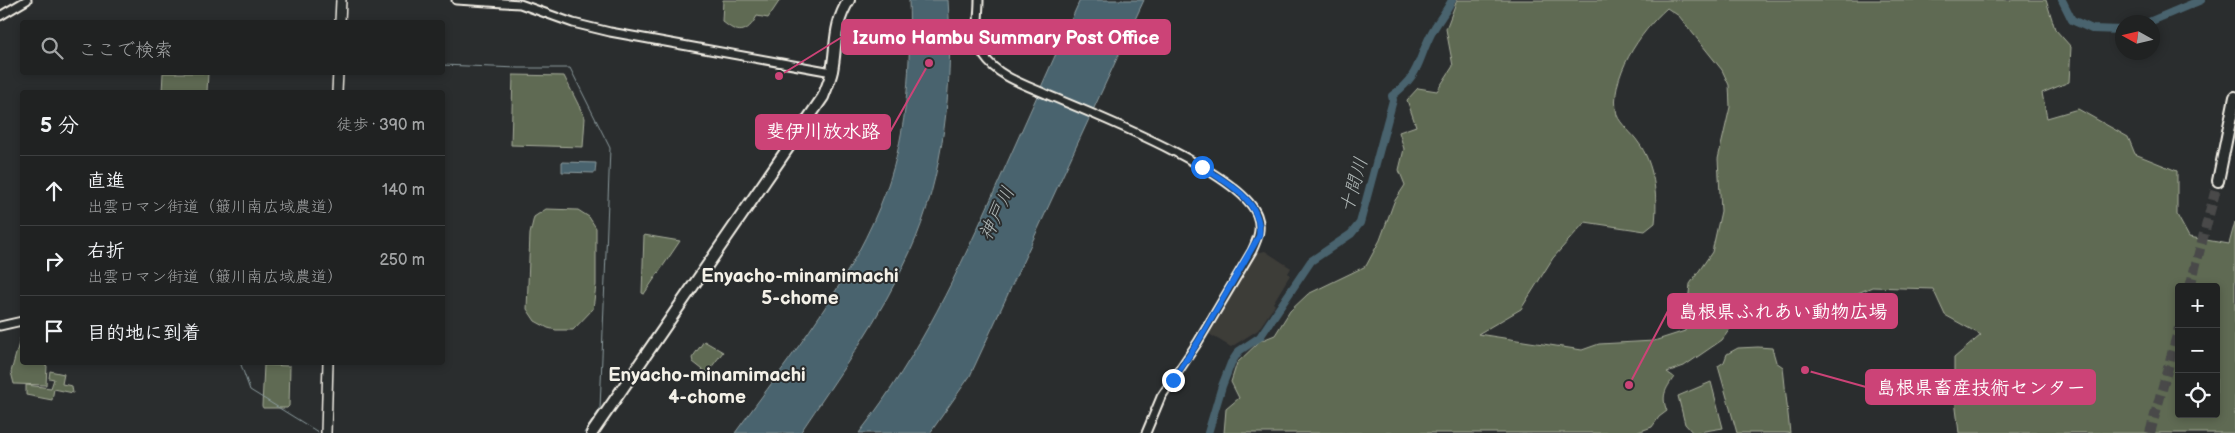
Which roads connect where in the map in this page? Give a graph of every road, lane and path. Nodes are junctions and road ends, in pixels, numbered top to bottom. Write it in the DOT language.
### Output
graph roads {
  1 [pos="27,0"];
  2 [pos="340,0"];
  3 [pos="456,0"];
  4 [pos="849,0"];
  5 [pos="979,0"];
  6 [pos="520,2"];
  7 [pos="0,16"];
  8 [pos="340,20"];
  9 [pos="832,72"];
  10 [pos="338,75"];
  11 [pos="337,90"];
  12 [pos="2235,97"];
  13 [pos="2235,110"];
  14 [pos="2227,146"];
  15 [pos="2219,181"];
  16 [pos="20,321"];
  17 [pos="0,326"];
  18 [pos="328,365"];
  19 [pos="326,433"];
  20 [pos="592,433"];
  21 [pos="1146,433"];
  1 -- 7 [label="street"];
  2 -- 8 [label="main road"];
  3 -- 6 [label="street"];
  4 -- 9 [label="highway"];
  5 -- 21 [label="street"];
  6 -- 9 [label="street"];
  9 -- 20 [label="highway"];
  10 -- 11 [label="main road"];
  12 -- 14 [label="highway"];
  13 -- 14 [label="highway"];
  14 -- 15 [label="highway"];
  16 -- 17 [label="street"];
  18 -- 19 [label="main road"];
}
